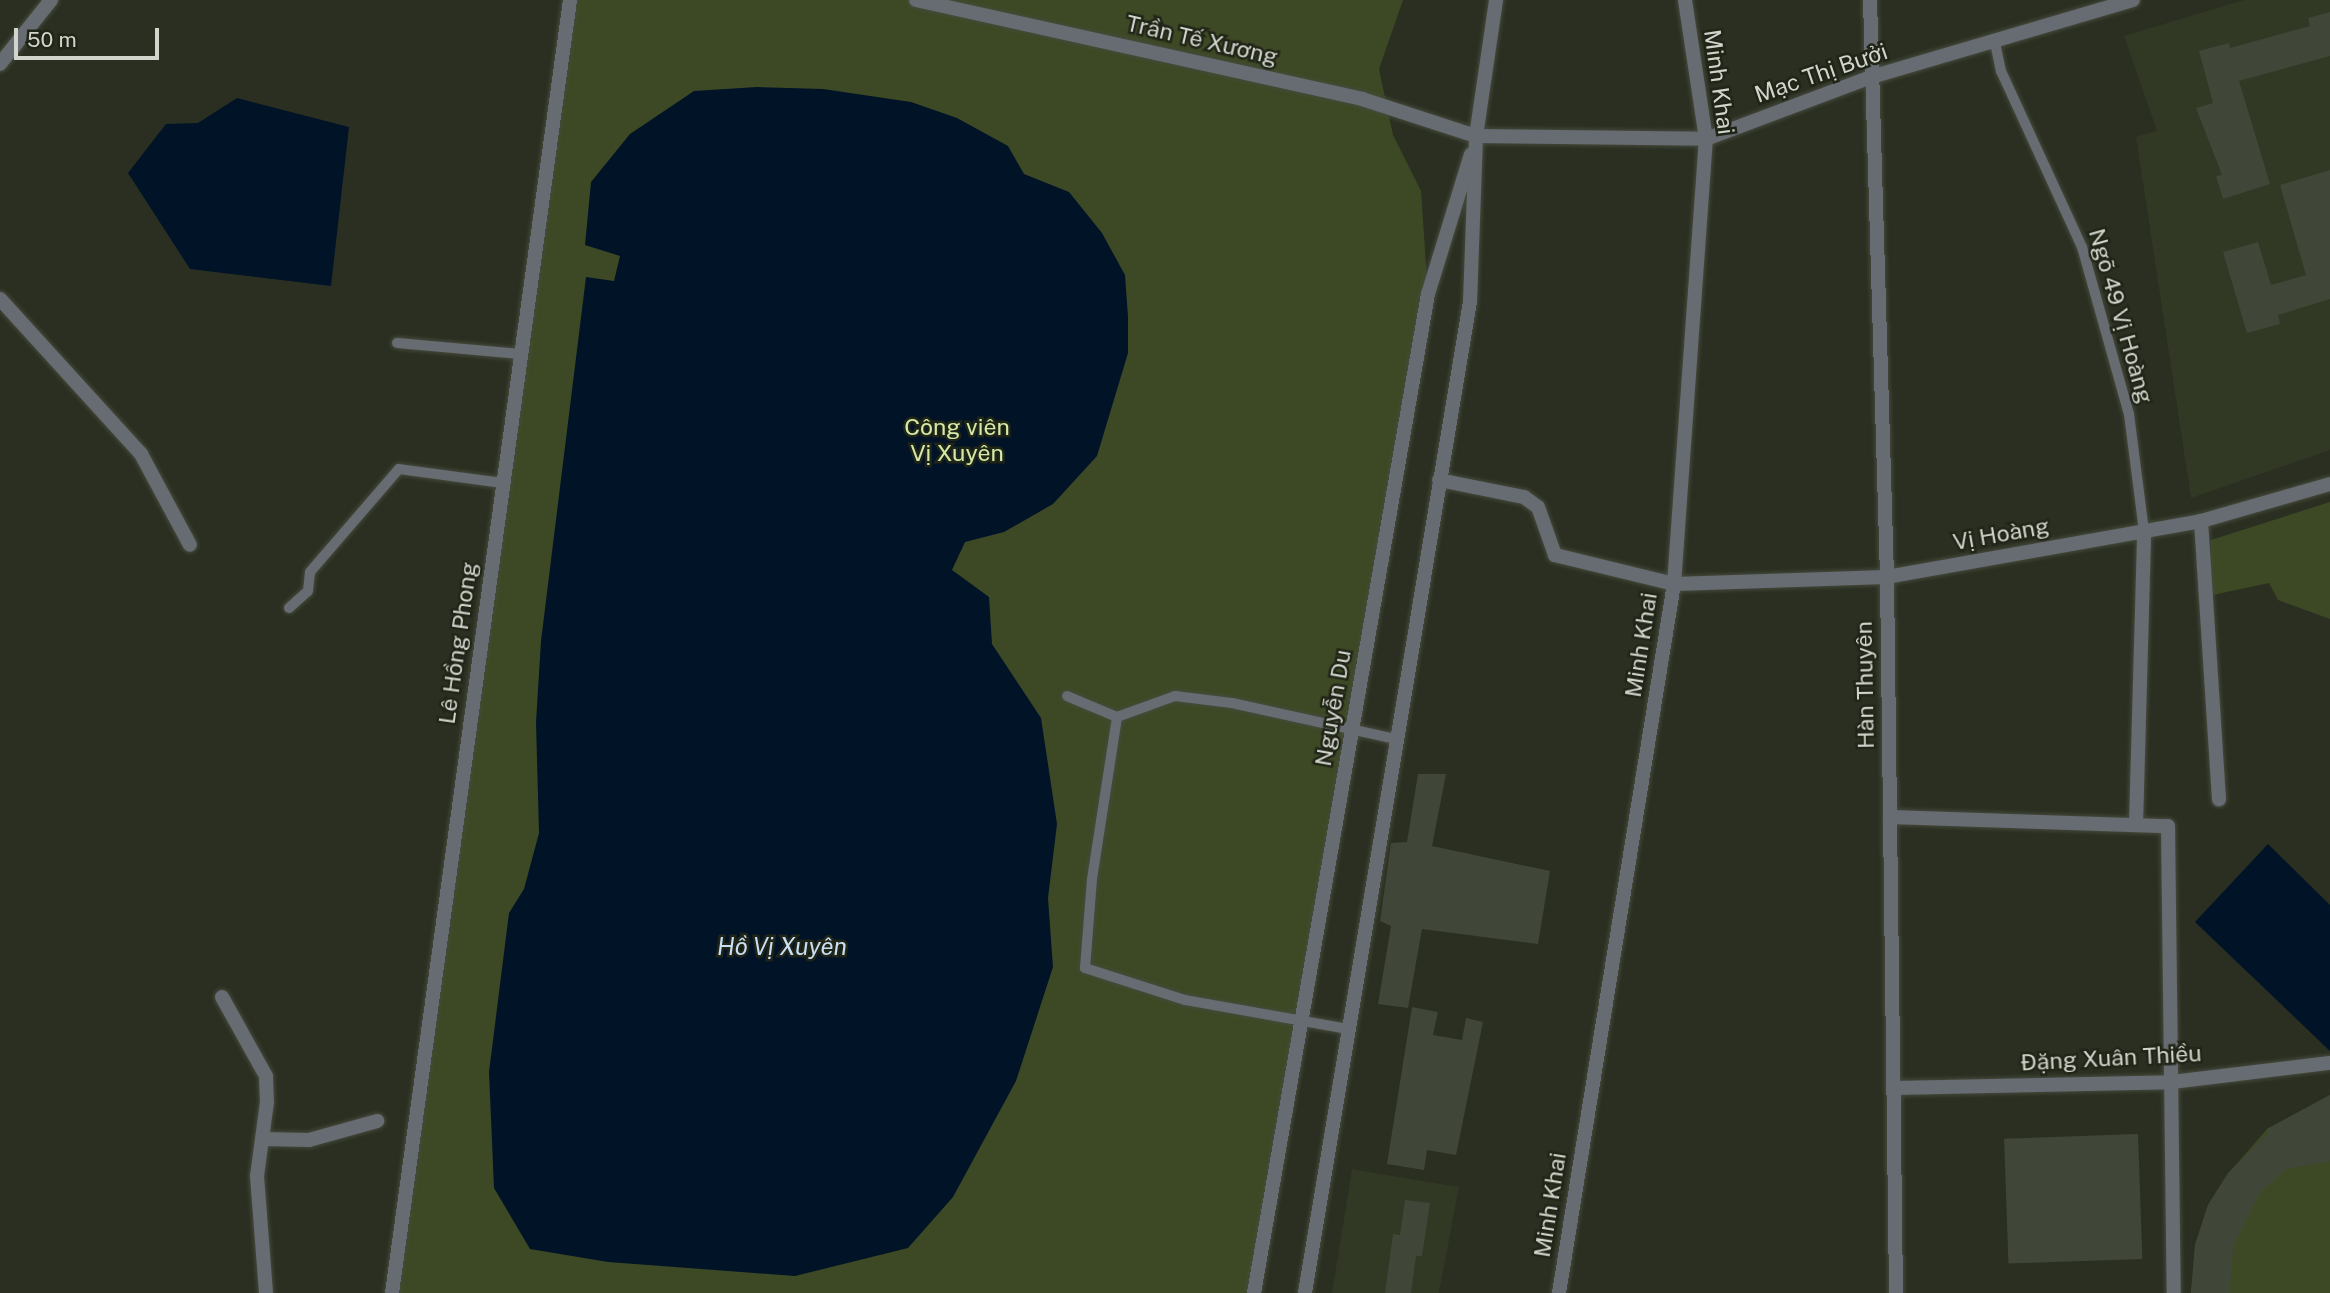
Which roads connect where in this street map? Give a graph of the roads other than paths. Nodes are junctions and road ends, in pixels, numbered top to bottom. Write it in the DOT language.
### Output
graph roads {
  1 [pos="51,0"];
  2 [pos="570,0"];
  3 [pos="916,0"];
  4 [pos="1496,0"];
  5 [pos="1685,0"];
  6 [pos="1870,0"];
  7 [pos="2133,0"];
  8 [pos="1995,43"];
  9 [pos="0,64"];
  10 [pos="1871,77"];
  11 [pos="1476,136"];
  12 [pos="1706,139"];
  13 [pos="0,299"];
  14 [pos="397,344"];
  15 [pos="521,354"];
  16 [pos="1439,480"];
  17 [pos="503,484"];
  18 [pos="2330,484"];
  19 [pos="2201,521"];
  20 [pos="2144,531"];
  21 [pos="191,545"];
  22 [pos="1886,577"];
  23 [pos="1674,584"];
  24 [pos="289,608"];
  25 [pos="1067,696"];
  26 [pos="1117,717"];
  27 [pos="1352,728"];
  28 [pos="1396,739"];
  29 [pos="2219,799"];
  30 [pos="1890,817"];
  31 [pos="2136,825"];
  32 [pos="222,997"];
  33 [pos="1301,1023"];
  34 [pos="1348,1029"];
  35 [pos="2330,1063"];
  36 [pos="2172,1082"];
  37 [pos="1894,1088"];
  38 [pos="377,1121"];
  39 [pos="262,1139"];
  40 [pos="266,1293"];
  41 [pos="392,1293"];
  42 [pos="1254,1293"];
  43 [pos="1304,1293"];
  44 [pos="1559,1293"];
  45 [pos="1896,1293"];
  46 [pos="2174,1293"];
  1 -- 9 [label="street"];
  2 -- 15 [label="street, Lê Hồng Phong"];
  3 -- 11 [label="street, Trần Tế Xương"];
  4 -- 11 [label="street, Nguyễn Du"];
  5 -- 12 [label="street, Minh Khai"];
  6 -- 10 [label="street, Hàn Thuyên"];
  7 -- 8 [label="street, Mạc Thị Bưởi"];
  8 -- 10 [label="street, Mạc Thị Bưởi"];
  8 -- 20 [label="lane, Ngõ 49 Vị Hoàng"];
  10 -- 12 [label="street, Mạc Thị Bưởi"];
  10 -- 22 [label="street, Hàn Thuyên"];
  11 -- 12 [label="street, Mạc Thị Bưởi"];
  11 -- 16 [label="street, Nguyễn Du"];
  11 -- 27 [label="street, Nguyễn Du"];
  12 -- 23 [label="street, Minh Khai"];
  13 -- 21 [label="street"];
  14 -- 15 [label="lane"];
  15 -- 17 [label="street, Lê Hồng Phong"];
  16 -- 23 [label="street"];
  16 -- 28 [label="street, Nguyễn Du"];
  17 -- 24 [label="lane"];
  17 -- 41 [label="street, Lê Hồng Phong"];
  18 -- 19 [label="street, Vị Hoàng"];
  19 -- 20 [label="street, Vị Hoàng"];
  19 -- 29 [label="street"];
  20 -- 22 [label="street, Vị Hoàng"];
  20 -- 31 [label="street"];
  22 -- 23 [label="street, Vị Hoàng"];
  22 -- 30 [label="street, Hàn Thuyên"];
  23 -- 44 [label="street, Minh Khai"];
  25 -- 26 [label="lane"];
  26 -- 27 [label="lane"];
  26 -- 33 [label="lane"];
  27 -- 28 [label="lane"];
  27 -- 33 [label="street, Nguyễn Du"];
  28 -- 34 [label="street, Nguyễn Du"];
  30 -- 31 [label="street"];
  30 -- 37 [label="street, Hàn Thuyên"];
  31 -- 36 [label="street"];
  32 -- 39 [label="street"];
  33 -- 34 [label="lane"];
  33 -- 42 [label="street, Nguyễn Du"];
  34 -- 43 [label="street, Nguyễn Du"];
  35 -- 36 [label="street, Đặng Xuân Thiều"];
  36 -- 37 [label="street, Đặng Xuân Thiều"];
  36 -- 46 [label="street"];
  37 -- 45 [label="street, Hàn Thuyên"];
  38 -- 39 [label="street"];
  39 -- 40 [label="street"];
}
